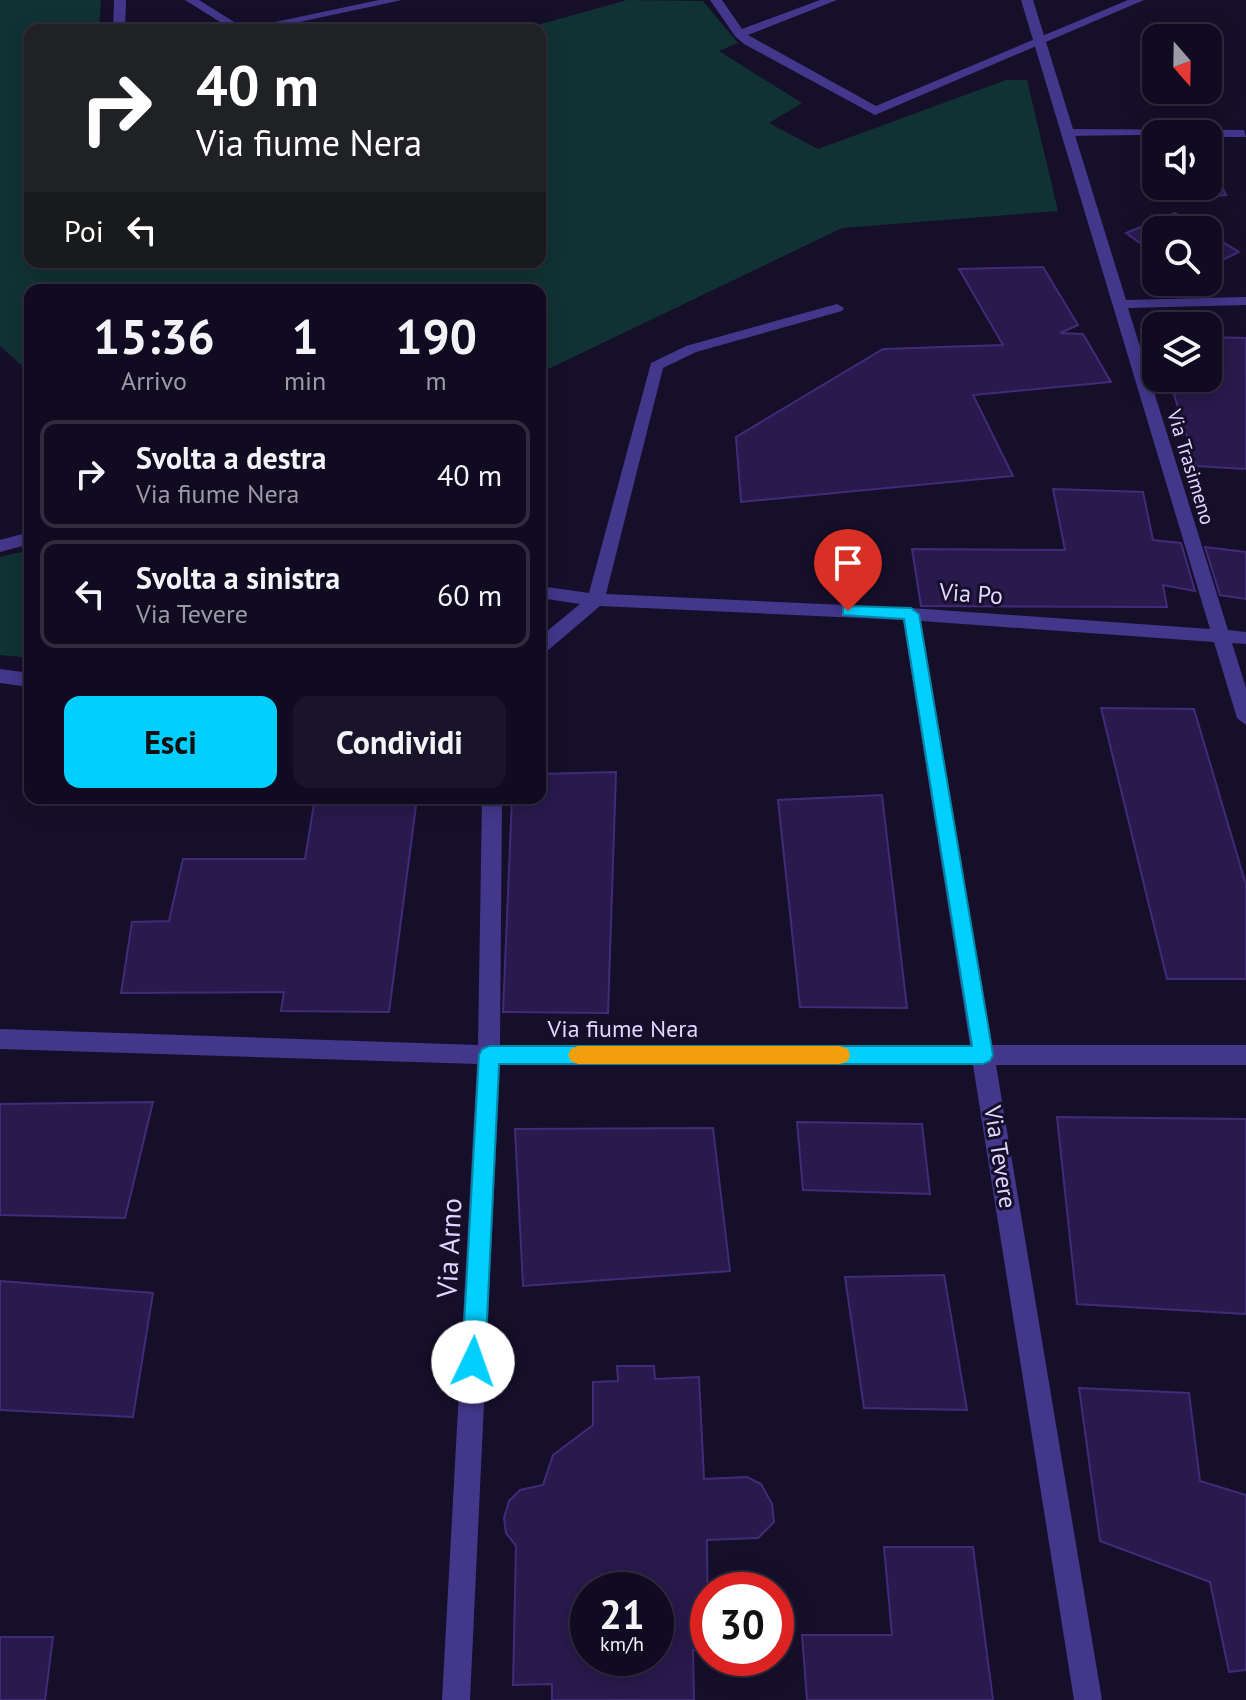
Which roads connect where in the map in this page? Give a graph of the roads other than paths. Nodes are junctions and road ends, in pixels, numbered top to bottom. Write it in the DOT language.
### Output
graph roads {
  1 [pos="120,0"];
  2 [pos="191,0"];
  3 [pos="332,0"];
  4 [pos="396,0"];
  5 [pos="716,0"];
  6 [pos="831,0"];
  7 [pos="1027,0"];
  8 [pos="1138,0"];
  9 [pos="344,12"];
  10 [pos="119,24"];
  11 [pos="232,24"];
  12 [pos="276,24"];
  13 [pos="739,34"];
  14 [pos="1040,41"];
  15 [pos="1067,132"];
  16 [pos="1244,134"];
  17 [pos="1246,301"];
  18 [pos="1120,304"];
  19 [pos="837,308"];
  20 [pos="24,540"];
  21 [pos="0,546"];
  22 [pos="546,593"];
  23 [pos="596,600"];
  24 [pos="911,614"];
  25 [pos="1222,635"];
  26 [pos="1246,638"];
  27 [pos="546,642"];
  28 [pos="0,676"];
  29 [pos="24,679"];
  30 [pos="1246,718"];
  31 [pos="492,804"];
  32 [pos="0,1039"];
  33 [pos="489,1055"];
  34 [pos="983,1055"];
  35 [pos="1246,1055"];
  36 [pos="456,1700"];
  37 [pos="1088,1700"];
  1 -- 10 [label="street"];
  2 -- 11 [label="street"];
  3 -- 9 [label="street"];
  4 -- 9 [label="street"];
  5 -- 13 [label="street"];
  6 -- 13 [label="street"];
  7 -- 14 [label="street, Via Trasimeno"];
  8 -- 14 [label="street"];
  9 -- 12 [label="street"];
  13 -- 14 [label="street"];
  14 -- 15 [label="street, Via Trasimeno"];
  15 -- 16 [label="street"];
  15 -- 18 [label="street, Via Trasimeno"];
  17 -- 18 [label="street"];
  18 -- 25 [label="street, Via Trasimeno"];
  19 -- 23 [label="street"];
  20 -- 21 [label="street"];
  22 -- 23 [label="street, Via Po"];
  23 -- 24 [label="street, Via Po"];
  23 -- 27 [label="street"];
  24 -- 25 [label="street, Via Po"];
  24 -- 34 [label="street, Via Tevere"];
  25 -- 26 [label="street, Via Po"];
  25 -- 30 [label="street, Via Trasimeno"];
  28 -- 29 [label="street"];
  31 -- 33 [label="street, Via Arno"];
  32 -- 33 [label="street, Via fiume Nera"];
  33 -- 34 [label="street, Via fiume Nera"];
  33 -- 36 [label="street, Via Arno"];
  34 -- 35 [label="street, Via fiume Nera"];
  34 -- 37 [label="street, Via Tevere"];
}
